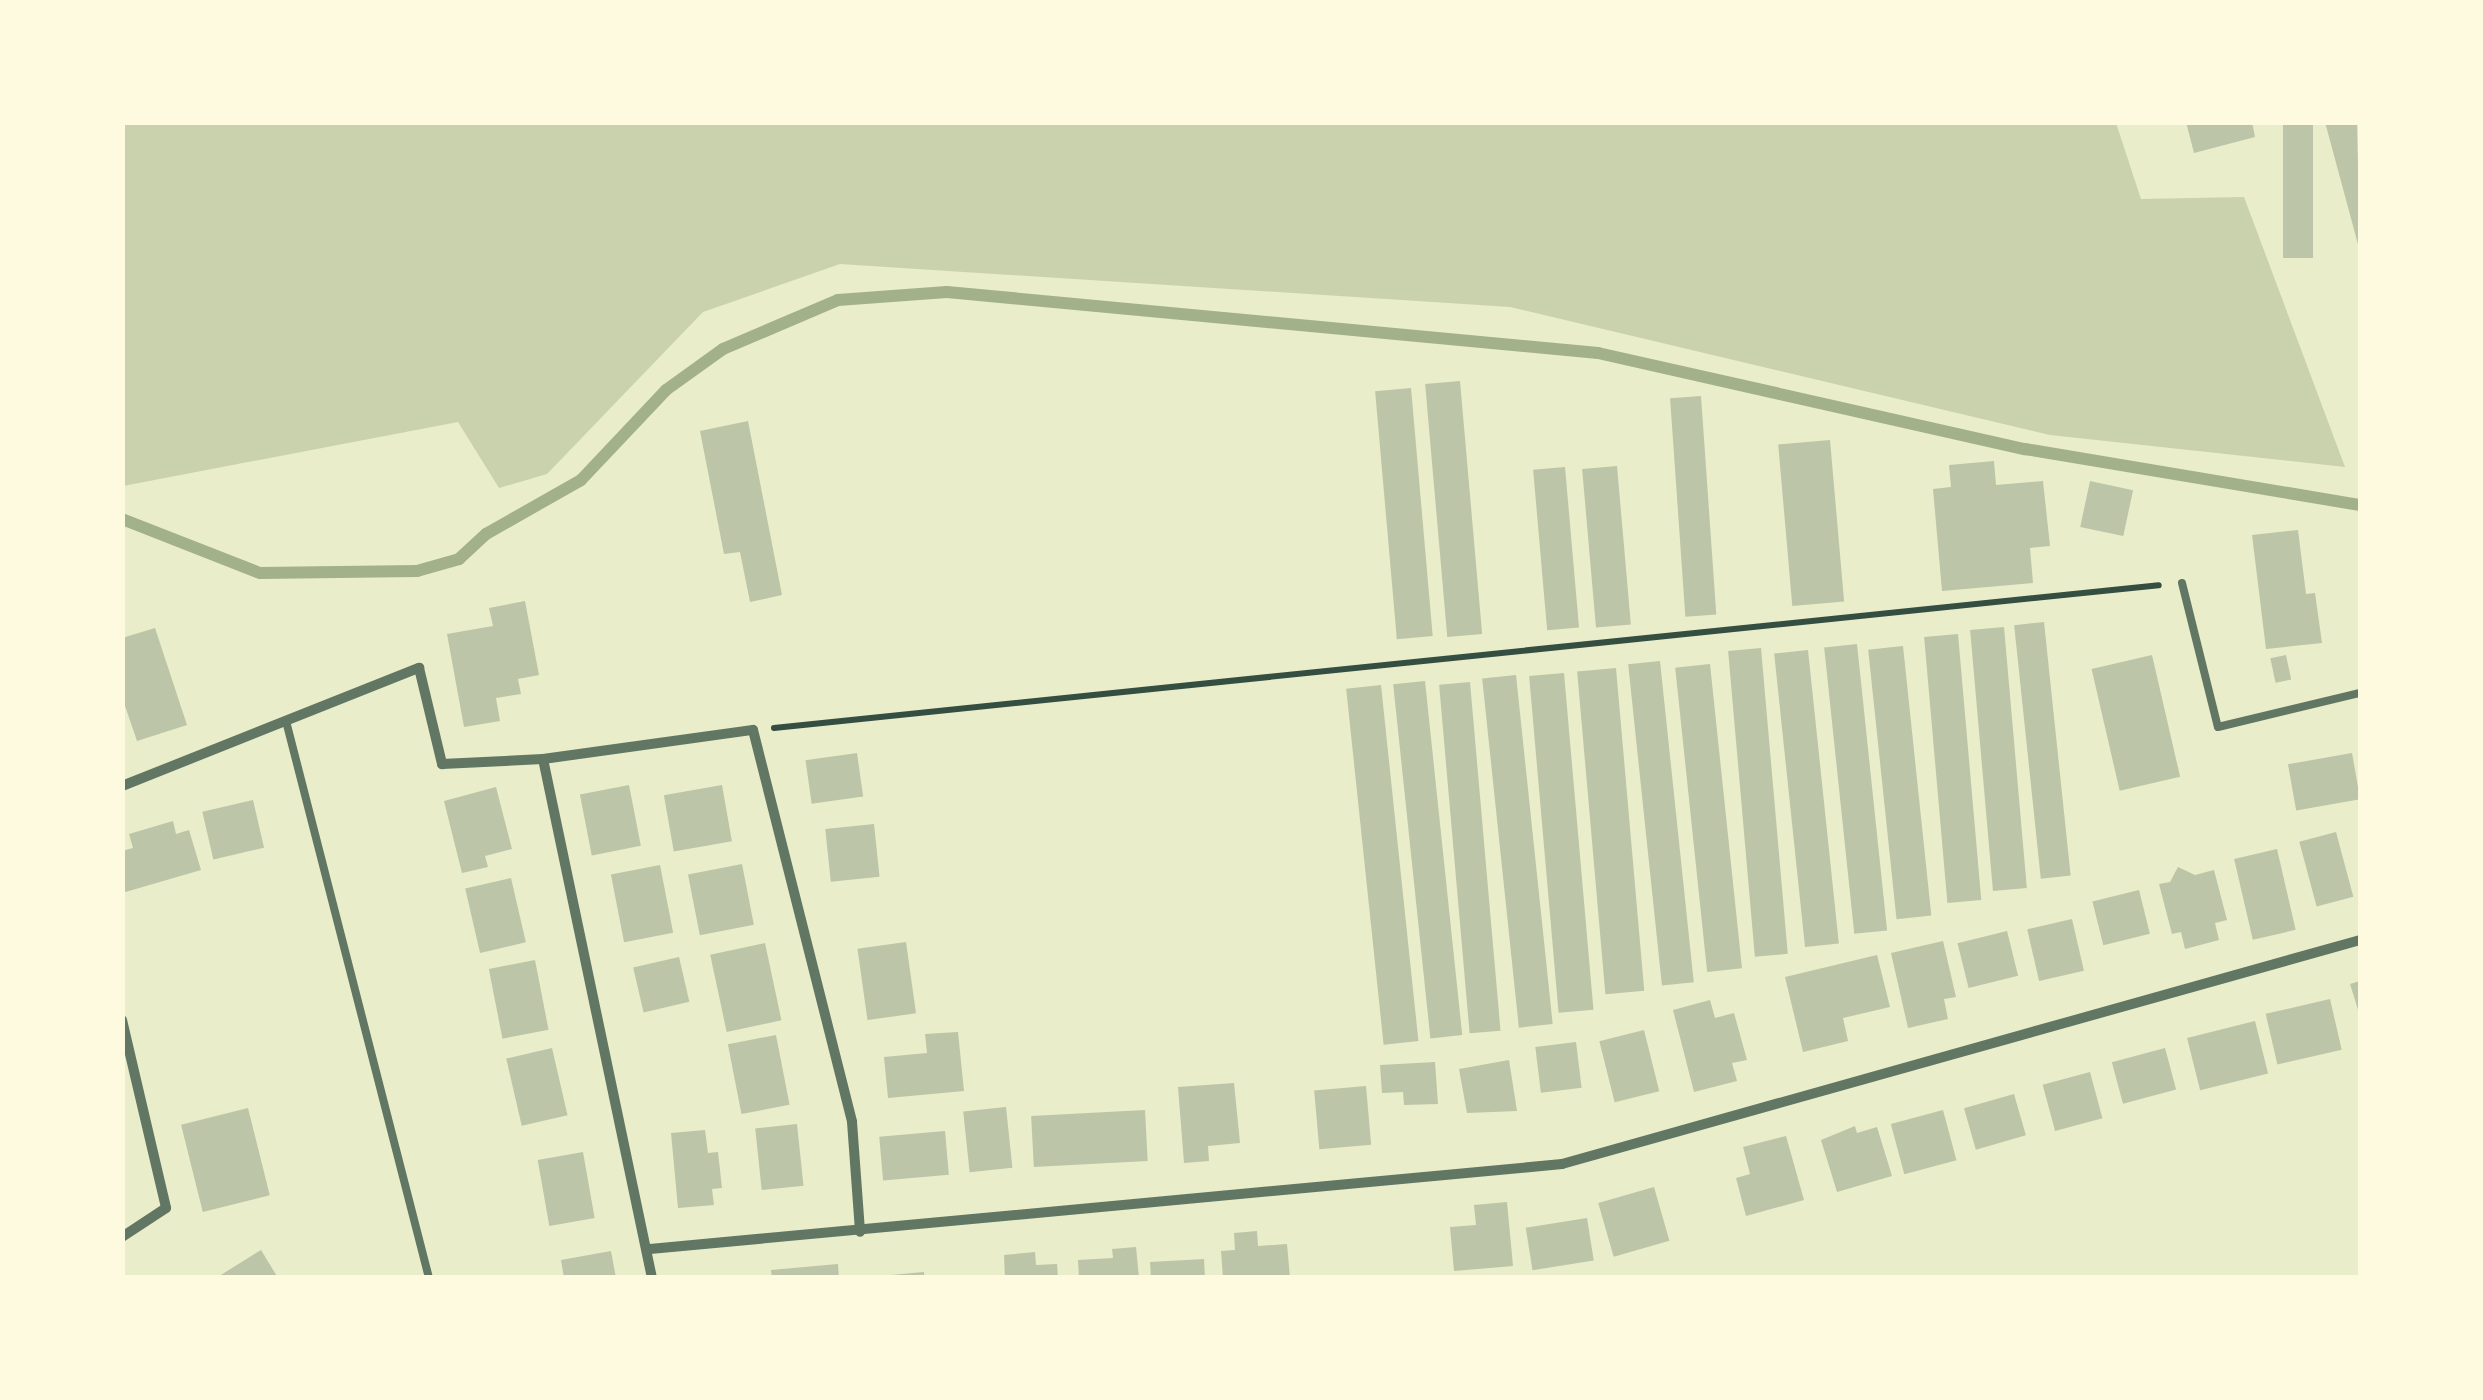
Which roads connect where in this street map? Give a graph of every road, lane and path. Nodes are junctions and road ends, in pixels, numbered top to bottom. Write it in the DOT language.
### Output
graph roads {
  1 [pos="2182,583"];
  2 [pos="2360,693"];
  3 [pos="286,721"];
  4 [pos="752,730"];
  5 [pos="543,758"];
  6 [pos="122,786"];
  7 [pos="2360,940"];
  8 [pos="122,1020"];
  9 [pos="860,1232"];
  10 [pos="122,1237"];
  11 [pos="650,1248"];
  12 [pos="429,1278"];
  13 [pos="652,1278"];
  1 -- 2 [label="lane"];
  1 -- 4 [label="path"];
  3 -- 5 [label="street"];
  3 -- 6 [label="street"];
  3 -- 12 [label="lane"];
  4 -- 5 [label="street"];
  4 -- 9 [label="street"];
  5 -- 11 [label="street"];
  7 -- 9 [label="street"];
  8 -- 10 [label="street"];
  9 -- 11 [label="street"];
  11 -- 13 [label="street"];
}
